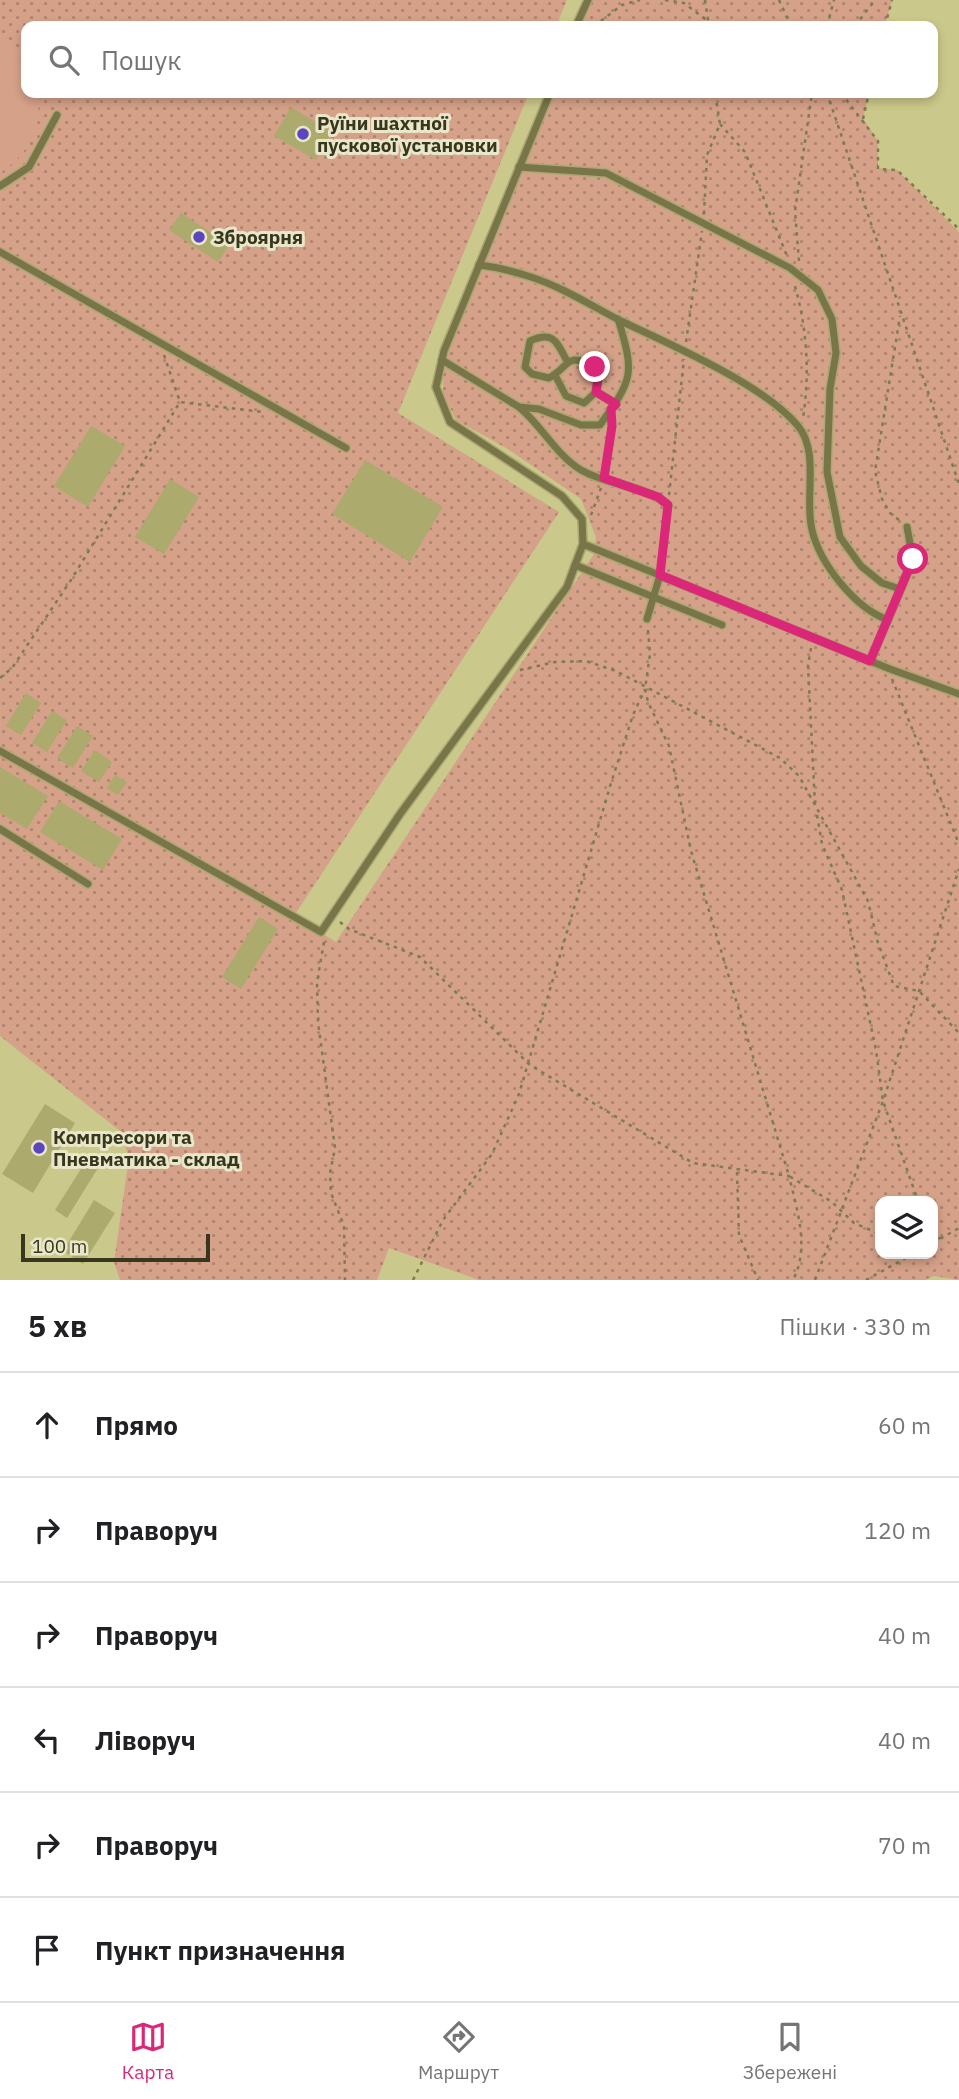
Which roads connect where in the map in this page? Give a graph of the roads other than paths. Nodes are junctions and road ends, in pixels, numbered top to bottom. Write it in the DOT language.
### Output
graph roads {
  1 [pos="588,0"];
  2 [pos="578,21"];
  3 [pos="548,98"];
  4 [pos="57,115"];
  5 [pos="519,167"];
  6 [pos="0,186"];
  7 [pos="0,252"];
  8 [pos="479,265"];
  9 [pos="618,319"];
  10 [pos="442,360"];
  11 [pos="567,361"];
  12 [pos="555,374"];
  13 [pos="596,392"];
  14 [pos="614,406"];
  15 [pos="519,407"];
  16 [pos="346,448"];
  17 [pos="668,505"];
  18 [pos="907,527"];
  19 [pos="583,544"];
  20 [pos="575,565"];
  21 [pos="660,575"];
  22 [pos="900,589"];
  23 [pos="655,597"];
  24 [pos="648,619"];
  25 [pos="888,620"];
  26 [pos="723,625"];
  27 [pos="870,661"];
  28 [pos="959,694"];
  29 [pos="0,751"];
  30 [pos="0,829"];
  31 [pos="88,884"];
  1 -- 2 [label="lane"];
  3 -- 5 [label="lane"];
  4 -- 6 [label="lane"];
  5 -- 8 [label="lane"];
  5 -- 22 [label="lane"];
  7 -- 16 [label="lane"];
  8 -- 9 [label="lane"];
  8 -- 10 [label="lane"];
  9 -- 14 [label="lane"];
  9 -- 25 [label="lane"];
  10 -- 15 [label="lane"];
  10 -- 19 [label="lane"];
  11 -- 12 [label="lane"];
  11 -- 12 [label="lane"];
  11 -- 13 [label="lane"];
  12 -- 13 [label="lane"];
  13 -- 14 [label="lane"];
  14 -- 15 [label="lane"];
  15 -- 17 [label="lane"];
  18 -- 22 [label="lane"];
  19 -- 20 [label="lane"];
  19 -- 21 [label="lane"];
  20 -- 23 [label="lane"];
  20 -- 29 [label="lane"];
  21 -- 23 [label="lane"];
  21 -- 27 [label="lane"];
  22 -- 25 [label="lane"];
  23 -- 24 [label="lane"];
  23 -- 26 [label="lane"];
  25 -- 27 [label="lane"];
  27 -- 28 [label="lane"];
  30 -- 31 [label="lane"];
}
